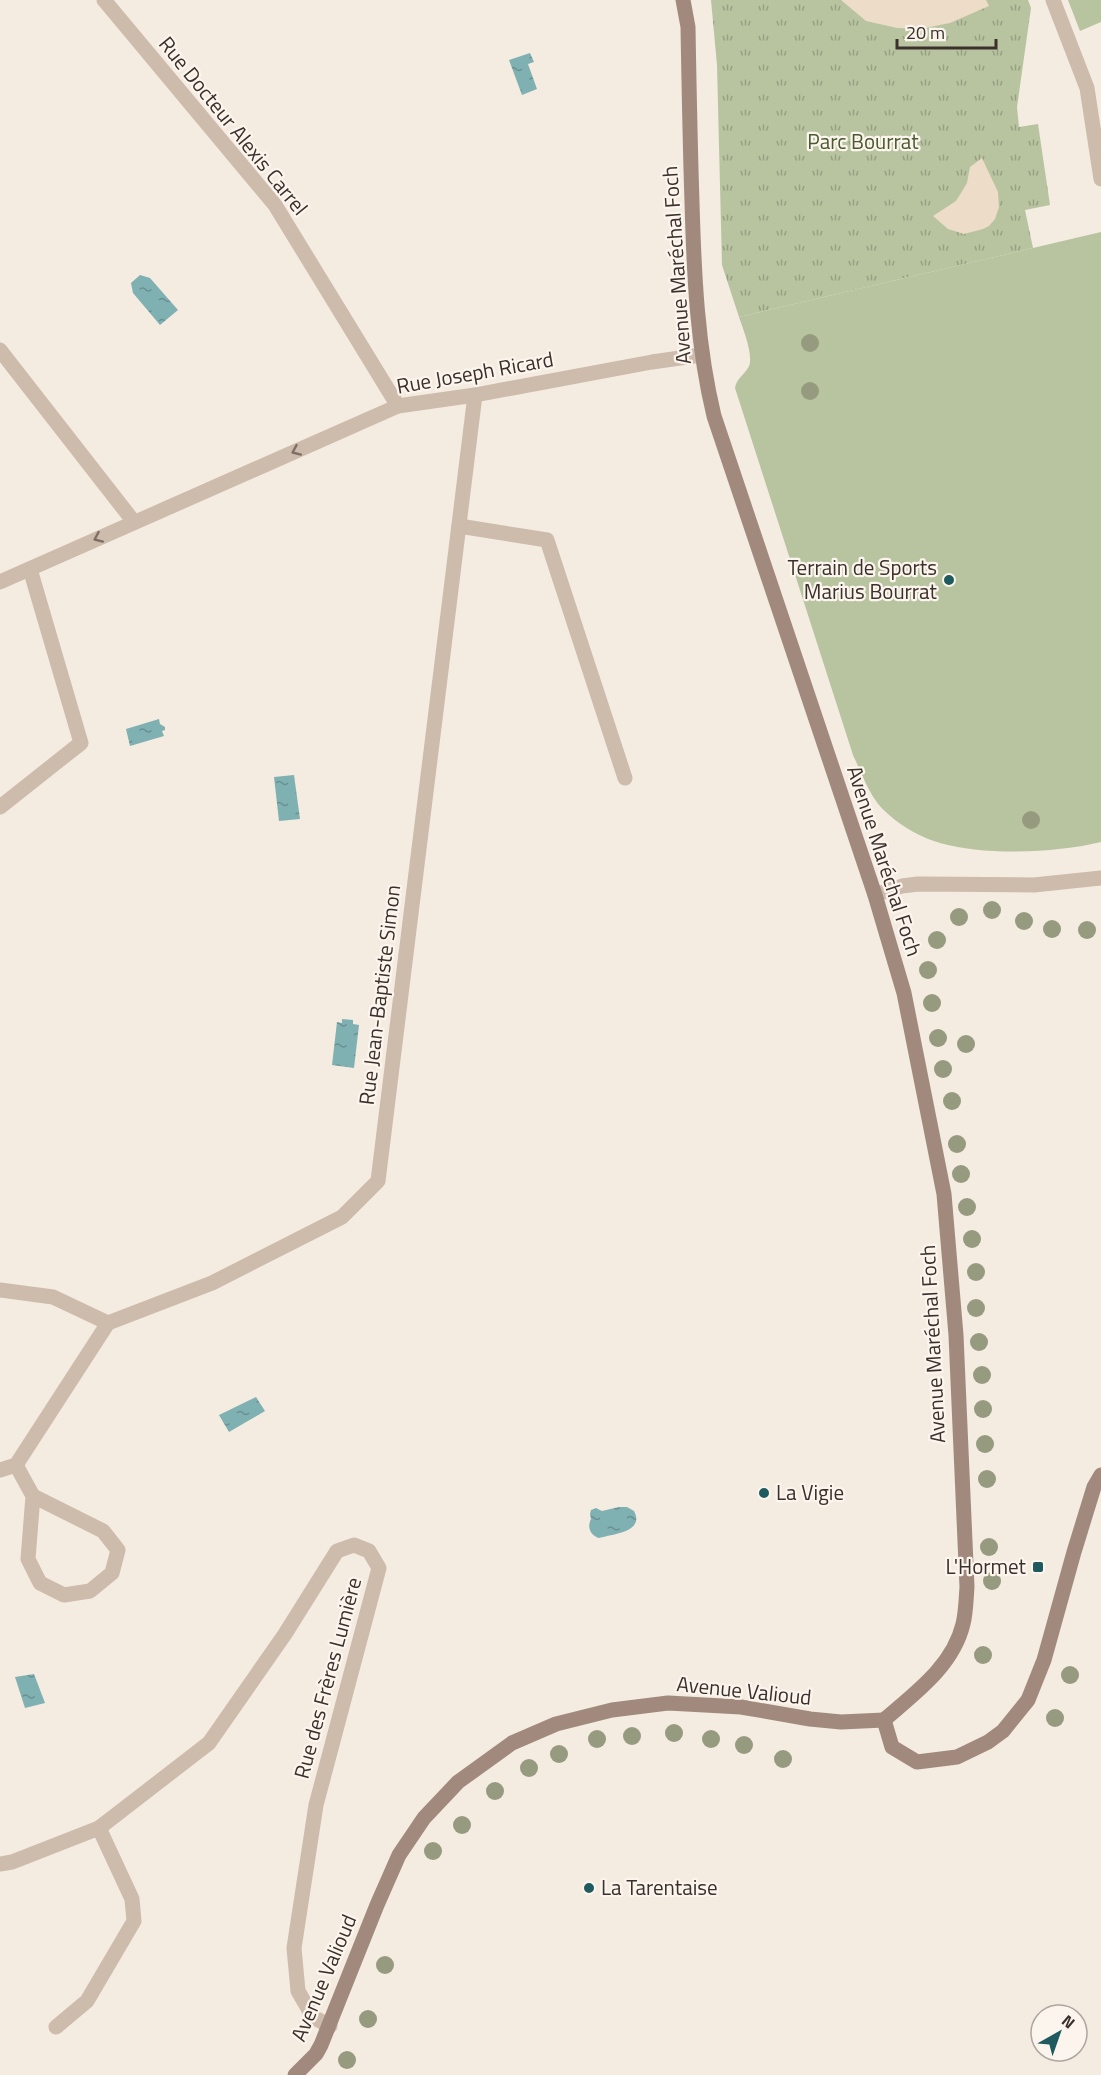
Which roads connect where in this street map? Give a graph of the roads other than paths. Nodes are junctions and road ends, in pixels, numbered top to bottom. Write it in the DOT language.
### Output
graph roads {
  1 [pos="104,0"];
  2 [pos="683,0"];
  3 [pos="1053,0"];
  4 [pos="1101,179"];
  5 [pos="0,350"];
  6 [pos="701,355"];
  7 [pos="476,395"];
  8 [pos="398,406"];
  9 [pos="134,522"];
  10 [pos="459,526"];
  11 [pos="30,569"];
  12 [pos="0,582"];
  13 [pos="625,778"];
  14 [pos="0,807"];
  15 [pos="1101,878"];
  16 [pos="874,895"];
  17 [pos="0,1290"];
  18 [pos="108,1323"];
  19 [pos="16,1465"];
  20 [pos="0,1470"];
  21 [pos="1101,1474"];
  22 [pos="33,1496"];
  23 [pos="884,1720"];
  24 [pos="99,1828"];
  25 [pos="0,1864"];
  26 [pos="56,2026"];
  27 [pos="330,2026"];
  28 [pos="295,2075"];
  1 -- 8 [label="street, Rue Docteur Alexis Carrel"];
  2 -- 6 [label="main road, Avenue Maréchal Foch"];
  3 -- 4 [label="street"];
  5 -- 9 [label="street"];
  6 -- 7 [label="street, Rue Joseph Ricard"];
  6 -- 16 [label="main road, Avenue Maréchal Foch"];
  7 -- 8 [label="street, Rue Joseph Ricard"];
  7 -- 10 [label="street, Rue Jean-Baptiste Simon"];
  8 -- 9 [label="street, Rue Joseph Ricard, one-way"];
  9 -- 11 [label="street, Rue Joseph Ricard, one-way"];
  10 -- 13 [label="street"];
  10 -- 18 [label="street, Rue Jean-Baptiste Simon"];
  11 -- 12 [label="street, Rue Joseph Ricard"];
  11 -- 14 [label="street"];
  15 -- 16 [label="street"];
  16 -- 23 [label="main road, Avenue Maréchal Foch"];
  17 -- 18 [label="street"];
  18 -- 19 [label="street"];
  19 -- 20 [label="street"];
  19 -- 22 [label="street"];
  21 -- 23 [label="main road"];
  22 -- 22 [label="street"];
  23 -- 27 [label="main road, Avenue Valioud"];
  24 -- 25 [label="street, Rue des Frères Lumière"];
  24 -- 26 [label="street"];
  24 -- 27 [label="street, Rue des Frères Lumière"];
  27 -- 28 [label="main road, Avenue Valioud"];
}
